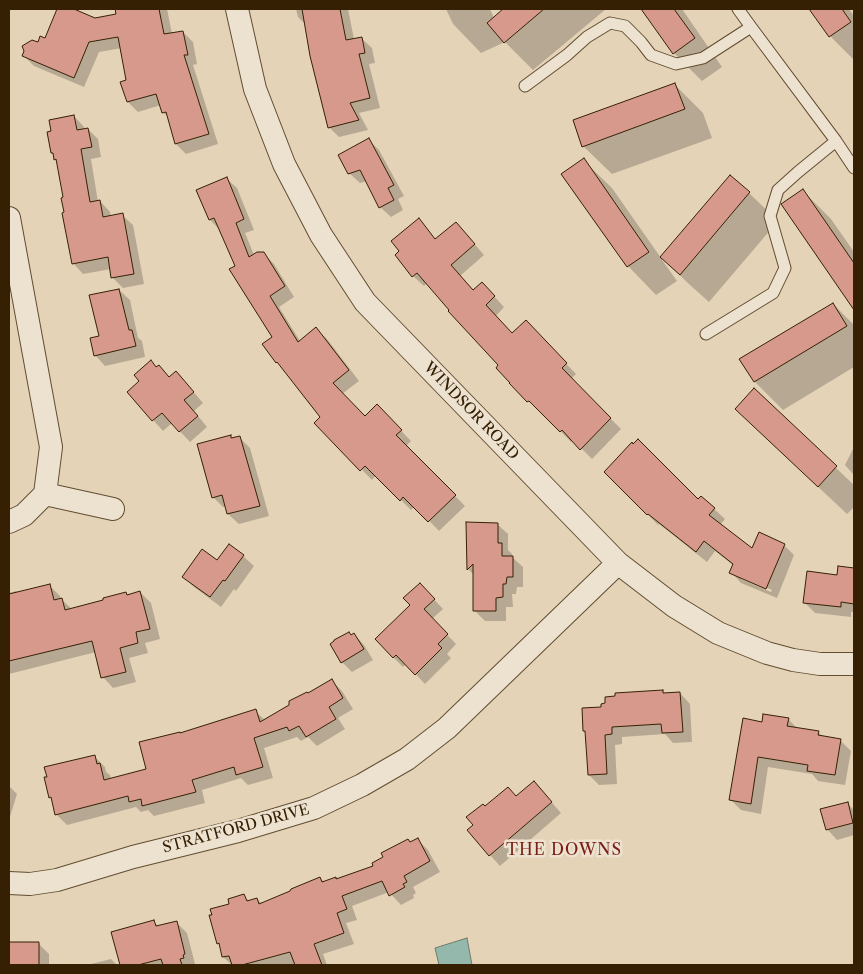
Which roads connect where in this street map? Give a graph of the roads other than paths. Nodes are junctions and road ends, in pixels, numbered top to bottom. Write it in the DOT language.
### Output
graph roads {
  1 [pos="237,9"];
  2 [pos="738,9"];
  3 [pos="751,28"];
  4 [pos="525,86"];
  5 [pos="836,141"];
  6 [pos="854,168"];
  7 [pos="9,218"];
  8 [pos="706,334"];
  9 [pos="45,494"];
  10 [pos="113,509"];
  11 [pos="9,522"];
  12 [pos="618,563"];
  13 [pos="854,664"];
  14 [pos="9,883"];
  1 -- 12 [label="street, WINDSOR ROAD"];
  2 -- 3 [label="lane"];
  3 -- 4 [label="lane"];
  3 -- 5 [label="lane"];
  5 -- 6 [label="lane"];
  5 -- 8 [label="lane"];
  7 -- 9 [label="street"];
  9 -- 10 [label="street"];
  9 -- 11 [label="street"];
  12 -- 13 [label="street, WINDSOR ROAD"];
  12 -- 14 [label="street, STRATFORD DRIVE"];
}
